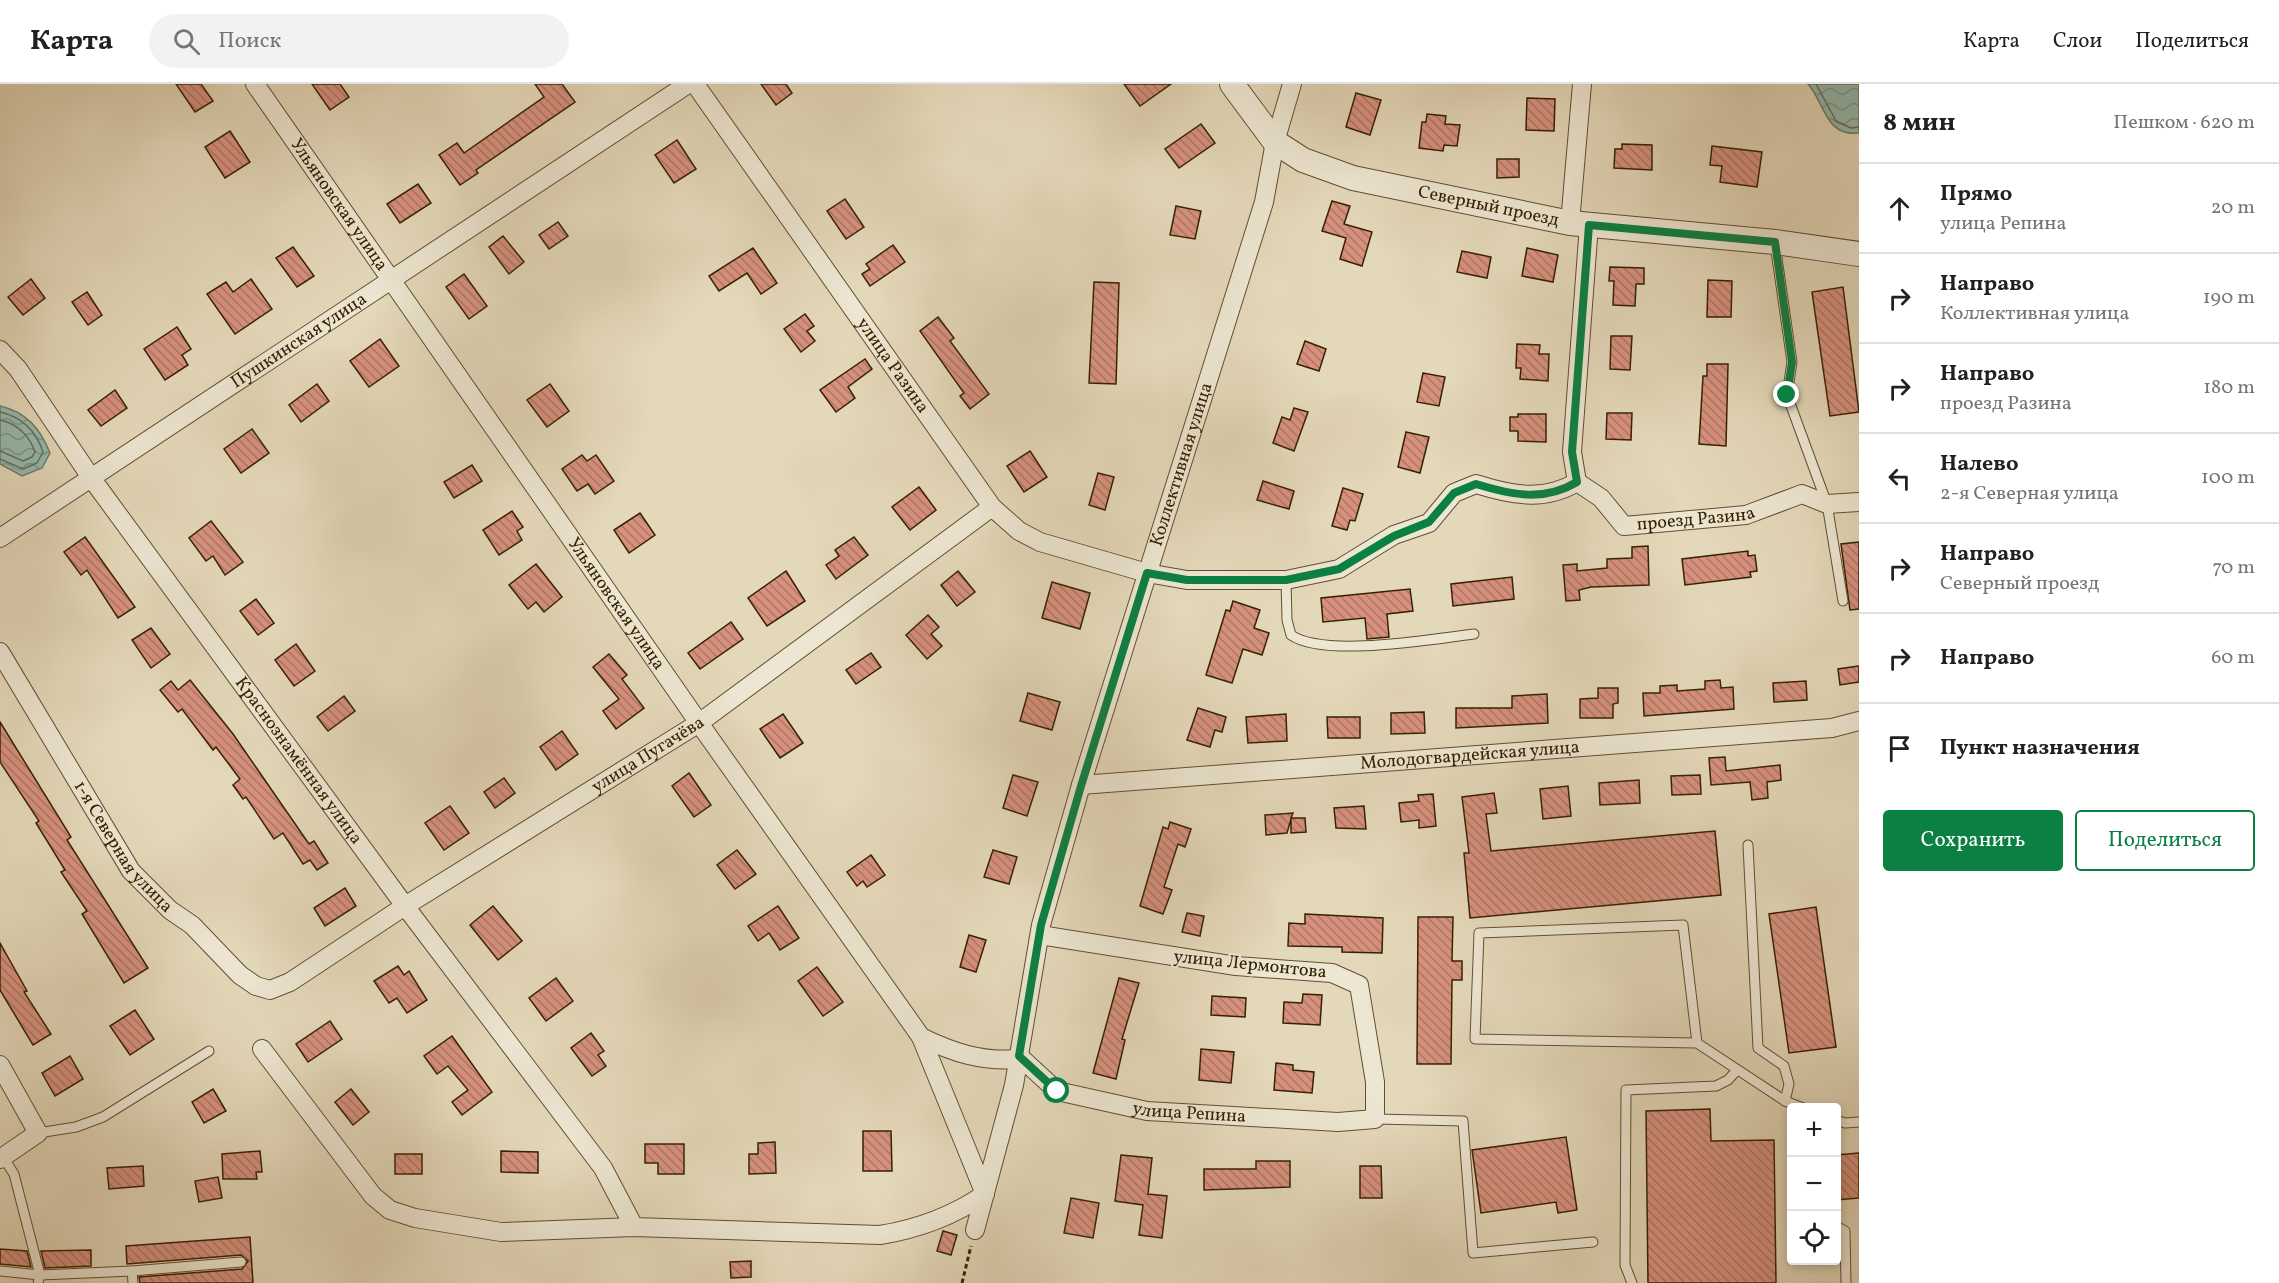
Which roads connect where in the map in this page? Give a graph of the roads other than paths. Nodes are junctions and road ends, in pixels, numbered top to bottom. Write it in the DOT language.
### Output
graph roads {
  1 [pos="255,84"];
  2 [pos="688,84"];
  3 [pos="695,84"];
  4 [pos="1232,84"];
  5 [pos="1292,84"];
  6 [pos="1582,84"];
  7 [pos="1275,142"];
  8 [pos="1580,224"];
  9 [pos="1775,242"];
  10 [pos="1859,254"];
  11 [pos="391,280"];
  12 [pos="0,350"];
  13 [pos="92,479"];
  14 [pos="1577,482"];
  15 [pos="1859,502"];
  16 [pos="1827,504"];
  17 [pos="992,507"];
  18 [pos="0,538"];
  19 [pos="1147,573"];
  20 [pos="1286,580"];
  21 [pos="1844,601"];
  22 [pos="1474,634"];
  23 [pos="0,652"];
  24 [pos="1859,721"];
  25 [pos="699,723"];
  26 [pos="1081,786"];
  27 [pos="1748,845"];
  28 [pos="405,906"];
  29 [pos="1040,935"];
  30 [pos="290,982"];
  31 [pos="921,1037"];
  32 [pos="1697,1043"];
  33 [pos="262,1049"];
  34 [pos="209,1051"];
  35 [pos="1019,1058"];
  36 [pos="0,1065"];
  37 [pos="1737,1070"];
  38 [pos="1785,1101"];
  39 [pos="1791,1103"];
  40 [pos="1375,1119"];
  41 [pos="1841,1122"];
  42 [pos="1859,1122"];
  43 [pos="38,1133"];
  44 [pos="2,1158"];
  45 [pos="985,1194"];
  46 [pos="634,1227"];
  47 [pos="1841,1229"];
  48 [pos="975,1230"];
  49 [pos="1593,1242"];
  50 [pos="241,1262"];
  51 [pos="0,1271"];
  52 [pos="132,1271"];
  53 [pos="39,1279"];
  54 [pos="133,1283"];
  55 [pos="1632,1283"];
  56 [pos="1846,1283"];
  1 -- 11 [label="street, Ульяновская улица"];
  2 -- 11 [label="street, Пушкинская улица"];
  3 -- 17 [label="street, улица Разина"];
  4 -- 7 [label="street, Северный проезд"];
  5 -- 7 [label="street, Коллективная улица"];
  6 -- 8 [label="street"];
  7 -- 8 [label="street, Северный проезд"];
  7 -- 19 [label="street, Коллективная улица"];
  8 -- 9 [label="street, Северный проезд"];
  8 -- 14 [label="street"];
  9 -- 10 [label="street, Северный проезд"];
  9 -- 16 [label="lane"];
  11 -- 13 [label="street, Пушкинская улица"];
  11 -- 25 [label="street, Ульяновская улица"];
  12 -- 13 [label="street, Краснознамённая улица"];
  13 -- 18 [label="street, Пушкинская улица"];
  13 -- 28 [label="street, Краснознамённая улица"];
  14 -- 16 [label="street, проезд Разина"];
  14 -- 20 [label="street"];
  15 -- 16 [label="street, проезд Разина"];
  16 -- 21 [label="lane"];
  17 -- 19 [label="street, улица Разина"];
  17 -- 25 [label="street, улица Пугачёва"];
  19 -- 20 [label="street"];
  19 -- 26 [label="street, Коллективная улица"];
  20 -- 22 [label="lane"];
  23 -- 30 [label="street, 1-я Северная улица"];
  24 -- 26 [label="street, Молодогвардейская улица"];
  25 -- 28 [label="street, улица Пугачёва"];
  25 -- 31 [label="street, Ульяновская улица"];
  26 -- 29 [label="street, Коллективная улица"];
  27 -- 38 [label="lane"];
  28 -- 30 [label="street, улица Пугачёва"];
  28 -- 46 [label="street, Краснознамённая улица"];
  29 -- 35 [label="street, Коллективная улица"];
  29 -- 40 [label="street, улица Лермонтова"];
  31 -- 35 [label="street, Ульяновская улица"];
  31 -- 45 [label="street"];
  32 -- 32 [label="lane"];
  32 -- 37 [label="lane"];
  33 -- 46 [label="street"];
  34 -- 43 [label="lane"];
  35 -- 40 [label="street, улица Репина"];
  35 -- 45 [label="street, Коллективная улица"];
  36 -- 43 [label="street"];
  37 -- 38 [label="lane"];
  37 -- 55 [label="lane"];
  38 -- 39 [label="lane"];
  40 -- 49 [label="lane"];
  41 -- 42 [label="lane"];
  43 -- 44 [label="street"];
  44 -- 53 [label="lane"];
  45 -- 46 [label="street"];
  45 -- 48 [label="street, Коллективная улица"];
  47 -- 56 [label="lane"];
  50 -- 52 [label="lane"];
  51 -- 53 [label="lane"];
  52 -- 53 [label="lane"];
  52 -- 54 [label="lane"];
}
